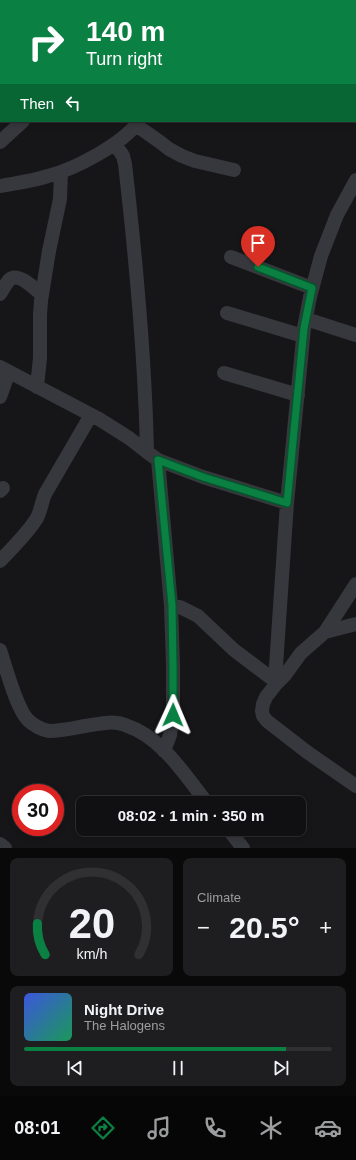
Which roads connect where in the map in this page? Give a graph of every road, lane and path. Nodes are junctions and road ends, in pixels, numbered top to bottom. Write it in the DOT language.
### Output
graph roads {
  1 [pos="22,122"];
  2 [pos="137,123"];
  3 [pos="0,142"];
  4 [pos="114,144"];
  5 [pos="234,170"];
  6 [pos="61,172"];
  7 [pos="356,180"];
  8 [pos="0,186"];
  9 [pos="231,256"];
  10 [pos="312,288"];
  11 [pos="0,294"];
  12 [pos="42,294"];
  13 [pos="227,313"];
  14 [pos="306,319"];
  15 [pos="356,335"];
  16 [pos="303,336"];
  17 [pos="4,370"];
  18 [pos="224,373"];
  19 [pos="37,387"];
  20 [pos="298,395"];
  21 [pos="0,397"];
  22 [pos="91,415"];
  23 [pos="153,456"];
  24 [pos="287,503"];
  25 [pos="0,561"];
  26 [pos="356,584"];
  27 [pos="172,605"];
  28 [pos="356,624"];
  29 [pos="325,632"];
  30 [pos="0,650"];
  31 [pos="276,682"];
  32 [pos="164,751"];
  33 [pos="356,786"];
  34 [pos="201,796"];
  35 [pos="234,836"];
  36 [pos="0,844"];
  37 [pos="5,848"];
  38 [pos="244,848"];
  1 -- 3 [label="street"];
  2 -- 4 [label="street"];
  2 -- 5 [label="street"];
  4 -- 6 [label="street"];
  4 -- 23 [label="street"];
  6 -- 8 [label="street"];
  6 -- 12 [label="street"];
  7 -- 10 [label="street"];
  9 -- 10 [label="street"];
  10 -- 14 [label="street"];
  11 -- 12 [label="street"];
  12 -- 19 [label="street"];
  13 -- 16 [label="street"];
  14 -- 15 [label="street"];
  14 -- 16 [label="street"];
  16 -- 20 [label="street"];
  17 -- 19 [label="street"];
  17 -- 21 [label="street"];
  18 -- 20 [label="street"];
  19 -- 22 [label="street"];
  20 -- 24 [label="street"];
  22 -- 23 [label="street"];
  22 -- 25 [label="street"];
  23 -- 24 [label="street"];
  23 -- 27 [label="street"];
  24 -- 31 [label="street"];
  26 -- 29 [label="street"];
  27 -- 31 [label="street"];
  27 -- 32 [label="street"];
  28 -- 29 [label="street"];
  29 -- 31 [label="street"];
  30 -- 32 [label="street"];
  31 -- 33 [label="street"];
  32 -- 34 [label="street"];
  35 -- 38 [label="street"];
  36 -- 37 [label="street"];
}
